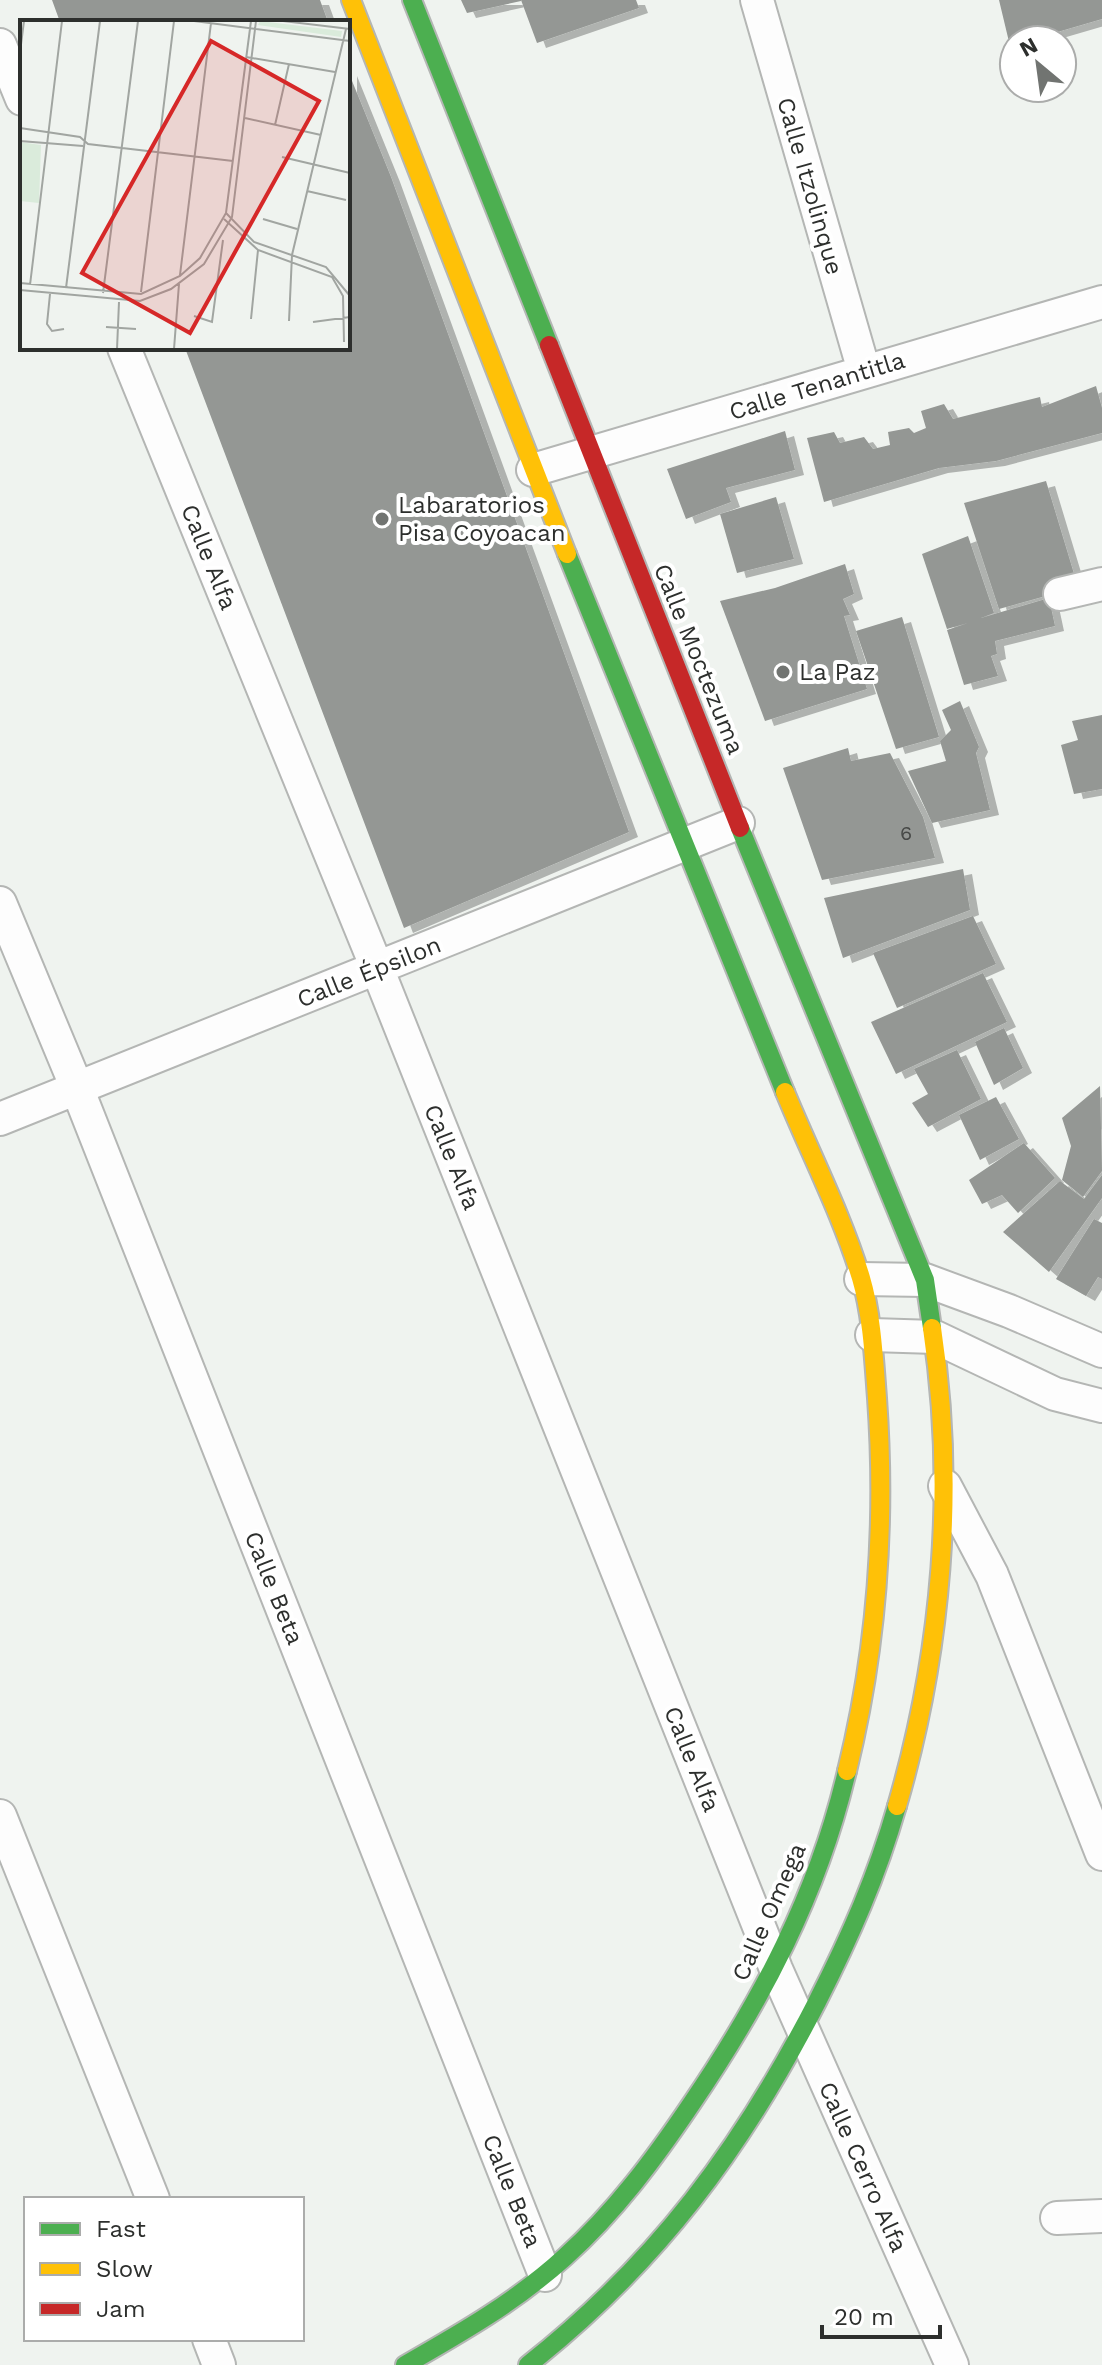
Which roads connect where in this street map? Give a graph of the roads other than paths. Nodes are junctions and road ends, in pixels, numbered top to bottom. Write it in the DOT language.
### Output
graph roads {
  1 [pos="351,0"];
  2 [pos="412,0"];
  3 [pos="757,0"];
  4 [pos="0,45"];
  5 [pos="20,94"];
  6 [pos="1102,302"];
  7 [pos="125,350"];
  8 [pos="864,371"];
  9 [pos="590,454"];
  10 [pos="533,470"];
  11 [pos="1102,584"];
  12 [pos="1060,594"];
  13 [pos="738,823"];
  14 [pos="684,846"];
  15 [pos="0,903"];
  16 [pos="377,968"];
  17 [pos="77,1088"];
  18 [pos="0,1119"];
  19 [pos="861,1279"];
  20 [pos="925,1280"];
  21 [pos="872,1335"];
  22 [pos="935,1337"];
  23 [pos="1102,1351"];
  24 [pos="1102,1406"];
  25 [pos="943,1483"];
  26 [pos="0,1816"];
  27 [pos="1102,1854"];
  28 [pos="776,1969"];
  29 [pos="802,2031"];
  30 [pos="152,2197"];
  31 [pos="1102,2216"];
  32 [pos="1057,2218"];
  33 [pos="545,2275"];
  34 [pos="210,2341"];
  35 [pos="219,2365"];
  36 [pos="405,2365"];
  37 [pos="528,2365"];
  38 [pos="952,2365"];
  1 -- 10 [label="street"];
  2 -- 9 [label="street, Calle Moctezuma"];
  3 -- 8 [label="street, Calle Itzolinque"];
  4 -- 5 [label="street"];
  6 -- 8 [label="street, Calle Tenantitla"];
  7 -- 16 [label="street, Calle Alfa"];
  8 -- 9 [label="street, Calle Tenantitla"];
  9 -- 10 [label="street, Calle Tenantitla"];
  9 -- 13 [label="street, Calle Moctezuma"];
  10 -- 14 [label="street"];
  11 -- 12 [label="street"];
  13 -- 14 [label="street, Calle Épsilon"];
  13 -- 20 [label="street, Calle Moctezuma"];
  14 -- 16 [label="street, Calle Épsilon"];
  14 -- 19 [label="street"];
  15 -- 17 [label="street, Calle Beta"];
  16 -- 17 [label="street, Calle Épsilon"];
  16 -- 28 [label="street, Calle Alfa"];
  17 -- 18 [label="street, Calle Épsilon"];
  17 -- 33 [label="street, Calle Beta"];
  19 -- 20 [label="street"];
  19 -- 21 [label="street"];
  20 -- 22 [label="street, Calle Moctezuma"];
  20 -- 23 [label="street"];
  21 -- 22 [label="street"];
  21 -- 28 [label="street, Calle Omega"];
  22 -- 24 [label="street"];
  22 -- 25 [label="street"];
  25 -- 27 [label="street"];
  25 -- 29 [label="street"];
  26 -- 30 [label="street"];
  28 -- 29 [label="street, Calle Cerro Alfa"];
  28 -- 33 [label="street, Calle Omega"];
  29 -- 37 [label="street"];
  29 -- 38 [label="street, Calle Cerro Alfa"];
  31 -- 32 [label="street"];
  33 -- 36 [label="street, Calle Omega"];
  34 -- 35 [label="street"];
}
